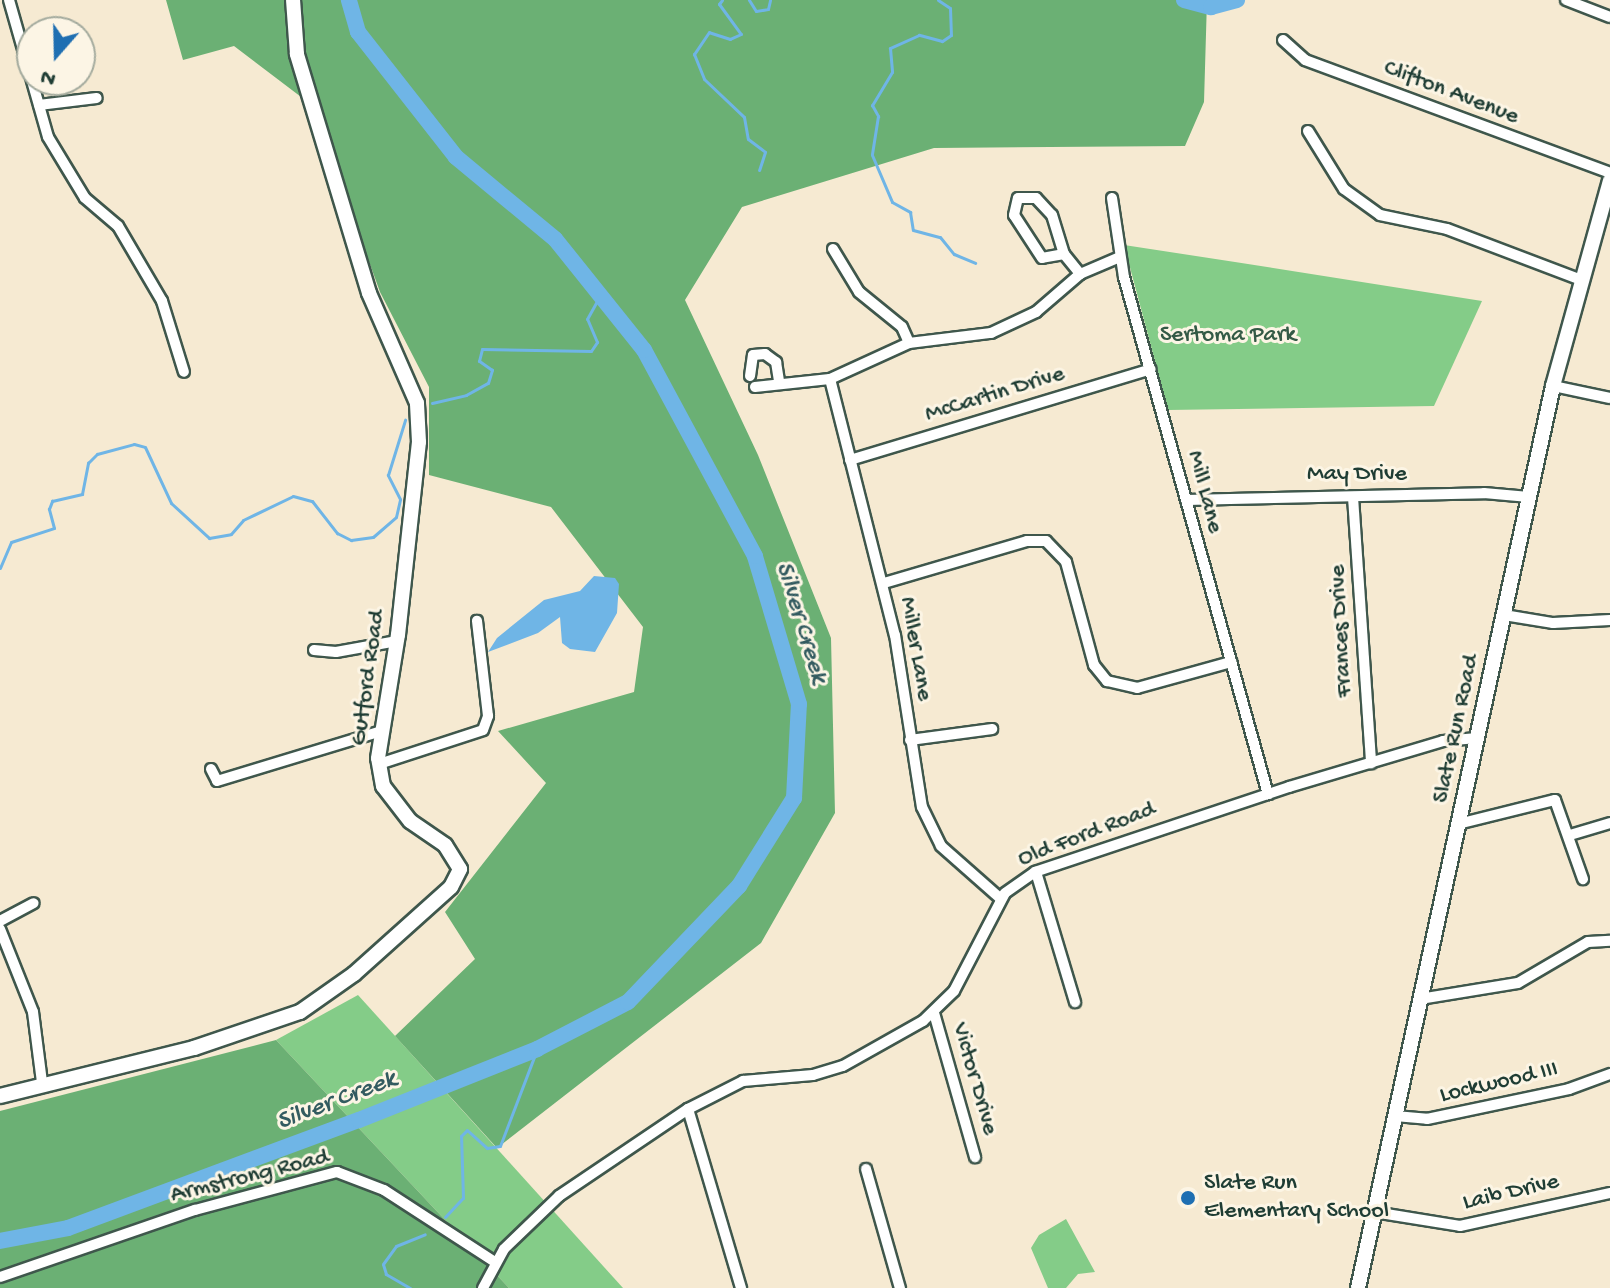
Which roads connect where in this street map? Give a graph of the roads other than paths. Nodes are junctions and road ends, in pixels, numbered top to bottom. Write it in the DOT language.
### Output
graph roads {
  1 [pos="9,0"];
  2 [pos="293,0"];
  3 [pos="1566,0"];
  4 [pos="1610,17"];
  5 [pos="1283,40"];
  6 [pos="97,98"];
  7 [pos="39,105"];
  8 [pos="1308,131"];
  9 [pos="1610,173"];
  10 [pos="1610,181"];
  11 [pos="1112,198"];
  12 [pos="833,249"];
  13 [pos="1064,254"];
  14 [pos="1120,257"];
  15 [pos="1080,274"];
  16 [pos="1581,280"];
  17 [pos="909,343"];
  18 [pos="1151,369"];
  19 [pos="184,372"];
  20 [pos="750,376"];
  21 [pos="830,379"];
  22 [pos="779,381"];
  23 [pos="1553,386"];
  24 [pos="755,387"];
  25 [pos="1610,398"];
  26 [pos="850,460"];
  27 [pos="1353,497"];
  28 [pos="1529,497"];
  29 [pos="1186,500"];
  30 [pos="884,583"];
  31 [pos="1504,615"];
  32 [pos="1610,620"];
  33 [pos="477,621"];
  34 [pos="397,641"];
  35 [pos="314,650"];
  36 [pos="1231,662"];
  37 [pos="992,729"];
  38 [pos="382,731"];
  39 [pos="1477,738"];
  40 [pos="910,740"];
  41 [pos="1371,763"];
  42 [pos="379,764"];
  43 [pos="211,769"];
  44 [pos="1268,794"];
  45 [pos="1610,823"];
  46 [pos="1458,824"];
  47 [pos="1570,835"];
  48 [pos="1036,872"];
  49 [pos="1583,879"];
  50 [pos="1001,899"];
  51 [pos="34,903"];
  52 [pos="0,921"];
  53 [pos="0,929"];
  54 [pos="1610,941"];
  55 [pos="1420,999"];
  56 [pos="1075,1002"];
  57 [pos="934,1013"];
  58 [pos="1610,1074"];
  59 [pos="42,1082"];
  60 [pos="0,1096"];
  61 [pos="688,1109"];
  62 [pos="1395,1116"];
  63 [pos="975,1157"];
  64 [pos="866,1169"];
  65 [pos="1610,1193"];
  66 [pos="1374,1212"];
  67 [pos="495,1262"];
  68 [pos="0,1277"];
  69 [pos="483,1288"];
  70 [pos="741,1288"];
  71 [pos="900,1288"];
  72 [pos="1358,1288"];
  1 -- 7 [label="street"];
  2 -- 34 [label="street, Gutford Road"];
  3 -- 4 [label="street"];
  5 -- 9 [label="street, Clifton Avenue"];
  6 -- 7 [label="street"];
  7 -- 19 [label="street"];
  8 -- 16 [label="street"];
  10 -- 16 [label="street, Slate Run Road"];
  11 -- 14 [label="street, Mill Lane"];
  12 -- 17 [label="street"];
  13 -- 13 [label="street"];
  13 -- 15 [label="street"];
  14 -- 15 [label="street"];
  14 -- 18 [label="street, Mill Lane"];
  15 -- 17 [label="street"];
  16 -- 23 [label="street, Slate Run Road"];
  17 -- 21 [label="street"];
  18 -- 26 [label="street, McCartin Drive"];
  18 -- 29 [label="street, Mill Lane"];
  20 -- 22 [label="street"];
  21 -- 22 [label="street"];
  21 -- 26 [label="street, Miller Lane"];
  22 -- 24 [label="street"];
  23 -- 25 [label="street"];
  23 -- 28 [label="street, Slate Run Road"];
  26 -- 30 [label="street, Miller Lane"];
  27 -- 28 [label="street, May Drive"];
  27 -- 29 [label="street, May Drive"];
  27 -- 41 [label="street, Frances Drive"];
  28 -- 31 [label="street, Slate Run Road"];
  29 -- 36 [label="street, Mill Lane"];
  30 -- 36 [label="street"];
  30 -- 40 [label="street, Miller Lane"];
  31 -- 32 [label="street"];
  31 -- 39 [label="street, Slate Run Road"];
  33 -- 42 [label="street"];
  34 -- 35 [label="street"];
  34 -- 38 [label="street, Gutford Road"];
  36 -- 44 [label="street, Mill Lane"];
  37 -- 40 [label="street"];
  38 -- 42 [label="street, Gutford Road"];
  38 -- 43 [label="street"];
  39 -- 41 [label="street, Old Ford Road"];
  39 -- 46 [label="street, Slate Run Road"];
  40 -- 50 [label="street, Miller Lane"];
  41 -- 44 [label="street, Old Ford Road"];
  42 -- 59 [label="street, Gutford Road"];
  44 -- 48 [label="street, Old Ford Road"];
  45 -- 47 [label="street"];
  46 -- 47 [label="street"];
  46 -- 55 [label="street, Slate Run Road"];
  47 -- 49 [label="street"];
  48 -- 50 [label="street, Old Ford Road"];
  48 -- 56 [label="street"];
  50 -- 57 [label="street, Old Ford Road"];
  51 -- 52 [label="street"];
  53 -- 59 [label="street"];
  54 -- 55 [label="street"];
  55 -- 62 [label="street, Slate Run Road"];
  57 -- 61 [label="street, Old Ford Road"];
  57 -- 63 [label="street, Victor Drive"];
  58 -- 62 [label="street, Lockwood III"];
  59 -- 60 [label="street, Gutford Road"];
  61 -- 67 [label="street, Old Ford Road"];
  61 -- 70 [label="street"];
  62 -- 66 [label="street, Slate Run Road"];
  64 -- 71 [label="street"];
  65 -- 66 [label="street, Laib Drive"];
  66 -- 72 [label="street, Slate Run Road"];
  67 -- 68 [label="street, Armstrong Road"];
  67 -- 69 [label="street, Old Ford Road"];
}
